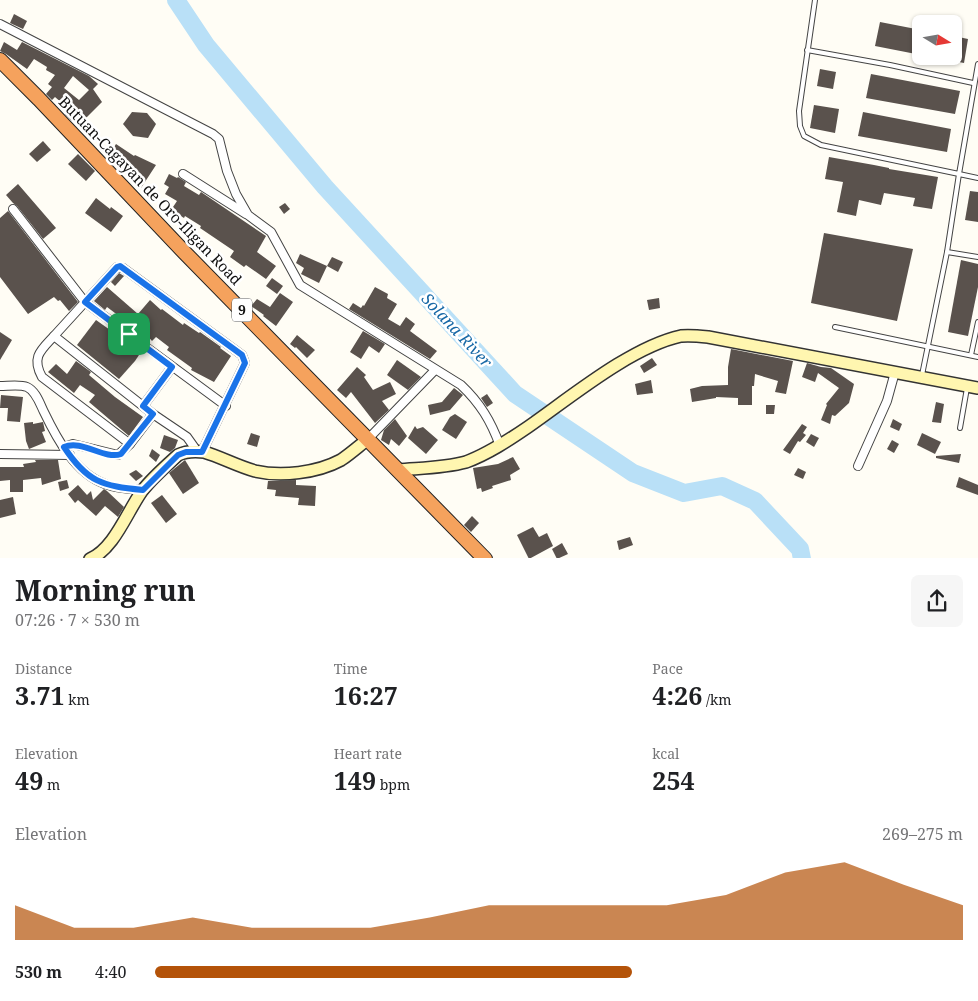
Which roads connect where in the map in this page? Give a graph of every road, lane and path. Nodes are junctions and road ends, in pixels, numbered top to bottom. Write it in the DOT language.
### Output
graph roads {
  1 [pos="815,0"];
  2 [pos="0,24"];
  3 [pos="807,50"];
  4 [pos="0,60"];
  5 [pos="978,64"];
  6 [pos="974,83"];
  7 [pos="183,174"];
  8 [pos="960,174"];
  9 [pos="978,178"];
  10 [pos="13,208"];
  11 [pos="248,215"];
  12 [pos="947,252"];
  13 [pos="978,258"];
  14 [pos="85,302"];
  15 [pos="978,322"];
  16 [pos="835,327"];
  17 [pos="54,336"];
  18 [pos="928,346"];
  19 [pos="971,356"];
  20 [pos="978,357"];
  21 [pos="172,367"];
  22 [pos="435,370"];
  23 [pos="895,372"];
  24 [pos="921,378"];
  25 [pos="0,386"];
  26 [pos="973,387"];
  27 [pos="143,406"];
  28 [pos="226,406"];
  29 [pos="153,414"];
  30 [pos="960,428"];
  31 [pos="368,438"];
  32 [pos="504,443"];
  33 [pos="130,444"];
  34 [pos="64,447"];
  35 [pos="199,451"];
  36 [pos="0,454"];
  37 [pos="70,455"];
  38 [pos="858,466"];
  39 [pos="398,470"];
  40 [pos="143,490"];
  41 [pos="90,558"];
  42 [pos="485,558"];
  1 -- 3 [label="lane"];
  2 -- 11 [label="street"];
  3 -- 6 [label="lane"];
  3 -- 8 [label="lane"];
  4 -- 31 [label="highway, Butuan-Cagayan de Oro-Iligan Road / 9"];
  5 -- 6 [label="lane"];
  6 -- 8 [label="lane"];
  7 -- 11 [label="street"];
  8 -- 9 [label="lane"];
  8 -- 12 [label="lane"];
  10 -- 14 [label="street"];
  11 -- 22 [label="street"];
  12 -- 13 [label="lane"];
  12 -- 18 [label="lane"];
  14 -- 17 [label="street"];
  14 -- 21 [label="street"];
  14 -- 28 [label="street"];
  15 -- 19 [label="lane"];
  16 -- 18 [label="lane"];
  17 -- 27 [label="street"];
  17 -- 33 [label="street"];
  18 -- 19 [label="lane"];
  18 -- 24 [label="lane"];
  19 -- 20 [label="lane"];
  21 -- 27 [label="street"];
  21 -- 28 [label="street"];
  22 -- 31 [label="street"];
  22 -- 32 [label="street"];
  23 -- 24 [label="street"];
  23 -- 32 [label="street"];
  23 -- 38 [label="street"];
  24 -- 26 [label="street"];
  25 -- 34 [label="street"];
  26 -- 30 [label="lane"];
  27 -- 29 [label="street"];
  28 -- 35 [label="street"];
  29 -- 33 [label="street"];
  29 -- 35 [label="street"];
  31 -- 35 [label="street"];
  31 -- 39 [label="highway, Butuan-Cagayan de Oro-Iligan Road / 9"];
  32 -- 39 [label="street"];
  33 -- 34 [label="street"];
  34 -- 37 [label="street"];
  35 -- 40 [label="street"];
  36 -- 37 [label="street"];
  37 -- 40 [label="street"];
  39 -- 42 [label="highway, Butuan-Cagayan de Oro-Iligan Road / 9"];
  40 -- 41 [label="street"];
}
